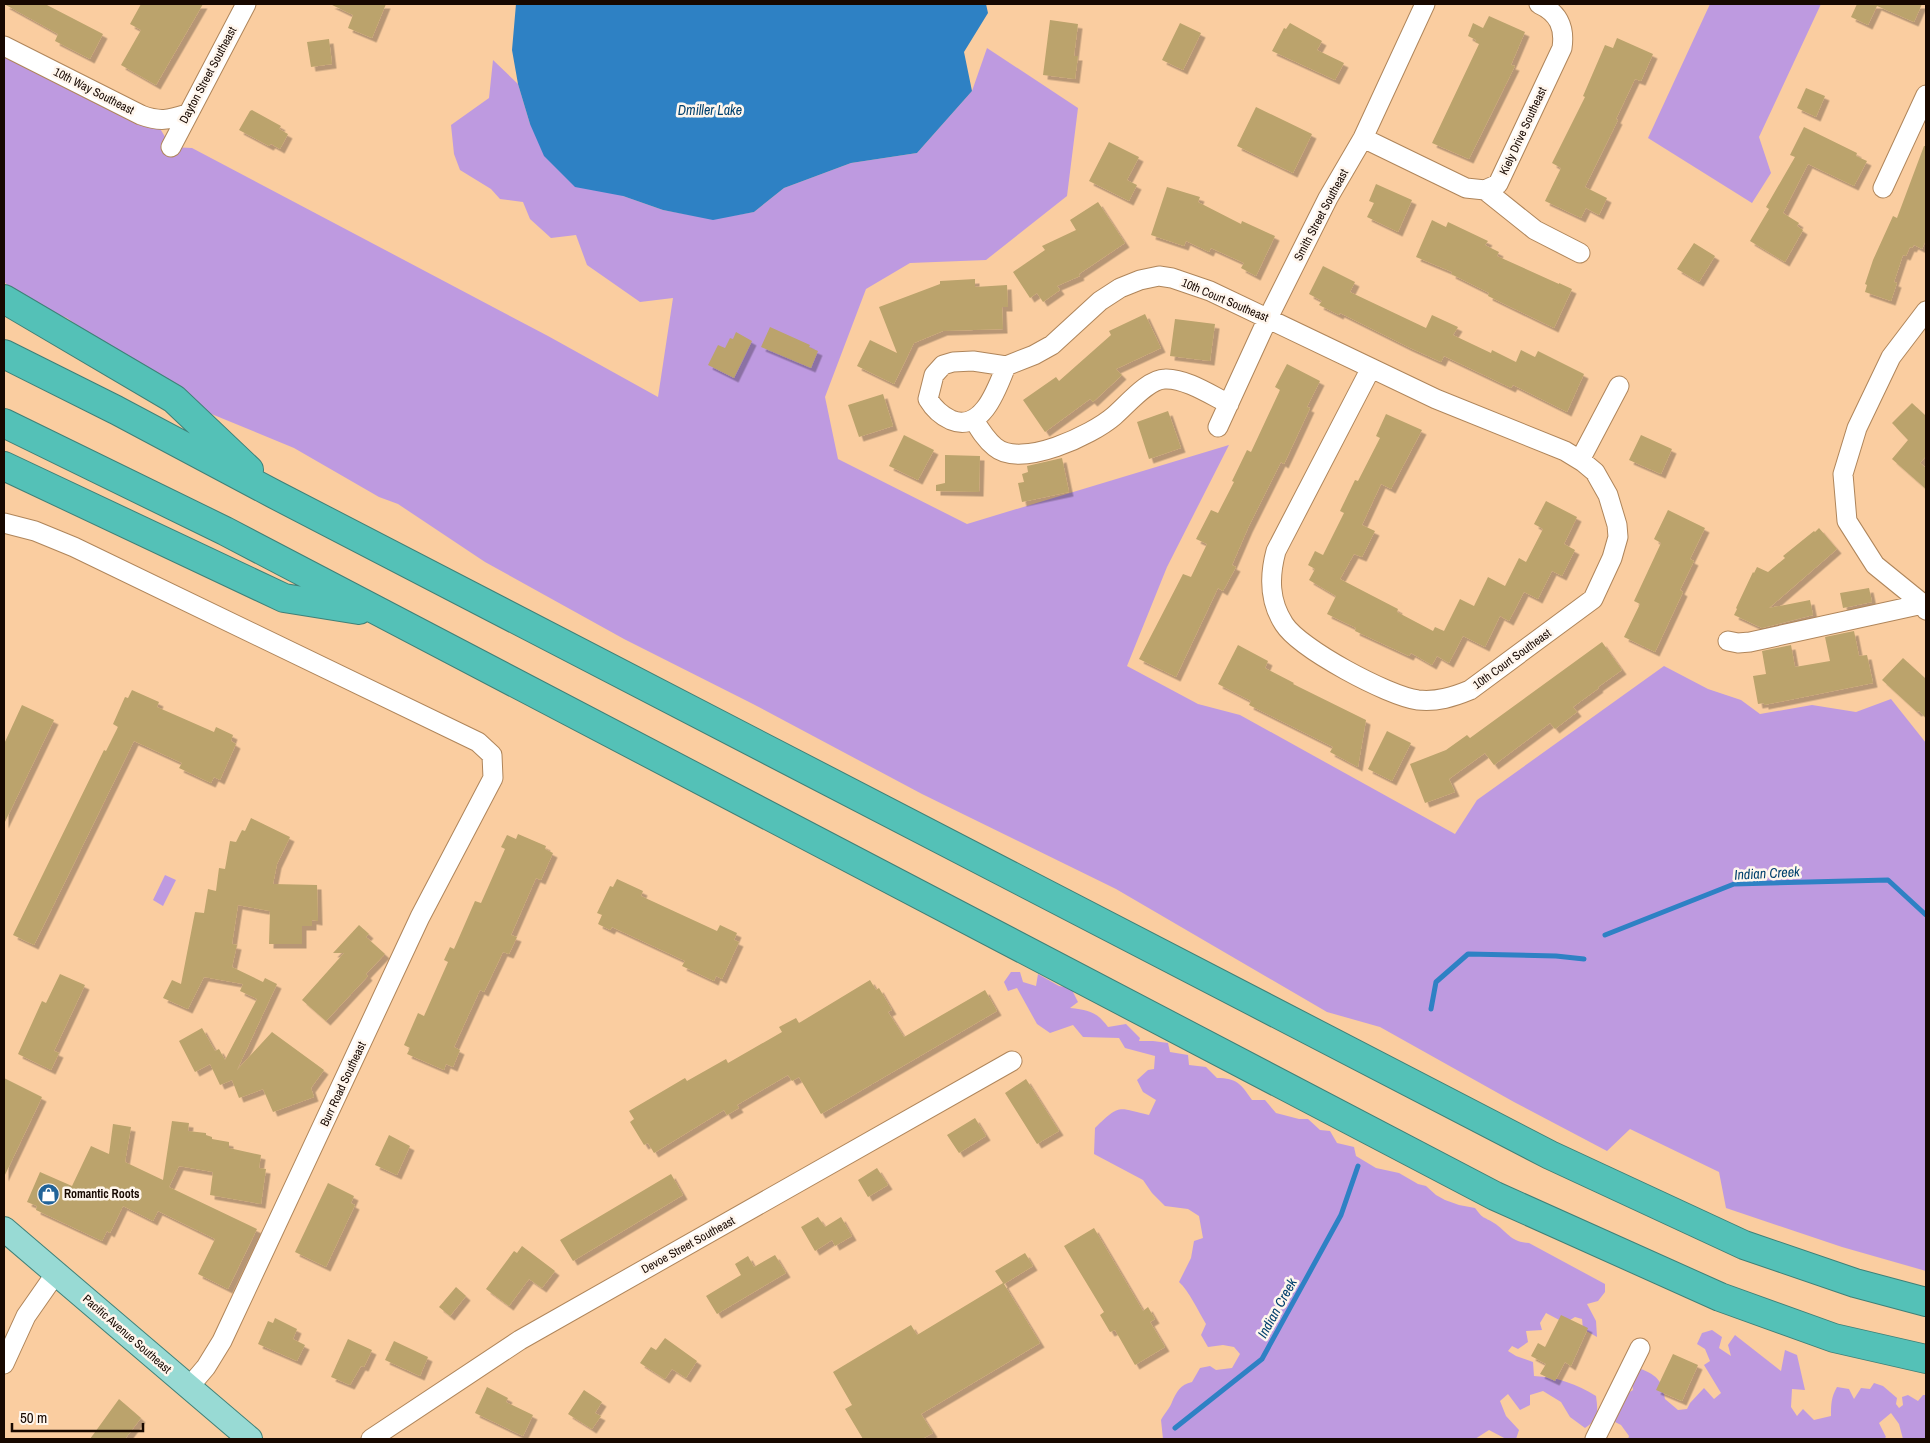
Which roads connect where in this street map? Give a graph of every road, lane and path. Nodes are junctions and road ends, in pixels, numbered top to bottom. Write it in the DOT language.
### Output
graph roads {
  1 [pos="246,4"];
  2 [pos="1425,4"];
  3 [pos="1539,4"];
  4 [pos="4,46"];
  5 [pos="1926,94"];
  6 [pos="187,114"];
  7 [pos="1363,138"];
  8 [pos="171,147"];
  9 [pos="1883,188"];
  10 [pos="1485,190"];
  11 [pos="1580,253"];
  12 [pos="4,298"];
  13 [pos="1926,311"];
  14 [pos="1268,318"];
  15 [pos="4,354"];
  16 [pos="1006,366"];
  17 [pos="1371,368"];
  18 [pos="1619,386"];
  19 [pos="1229,404"];
  20 [pos="974,420"];
  21 [pos="4,423"];
  22 [pos="1218,427"];
  23 [pos="1580,460"];
  24 [pos="4,466"];
  25 [pos="274,494"];
  26 [pos="4,523"];
  27 [pos="1925,607"];
  28 [pos="382,613"];
  29 [pos="1728,640"];
  30 [pos="1012,1060"];
  31 [pos="4,1229"];
  32 [pos="56,1273"];
  33 [pos="1926,1302"];
  34 [pos="1640,1348"];
  35 [pos="1926,1358"];
  36 [pos="4,1364"];
  37 [pos="189,1387"];
  38 [pos="250,1439"];
  39 [pos="371,1439"];
  40 [pos="1595,1439"];
  1 -- 6 [label="street, Dayton Street Southeast"];
  2 -- 7 [label="street, Smith Street Southeast"];
  3 -- 10 [label="street, Kiely Drive Southeast"];
  4 -- 6 [label="street, 10th Way Southeast"];
  5 -- 9 [label="street"];
  6 -- 8 [label="street, Dayton Street Southeast"];
  7 -- 10 [label="street"];
  7 -- 14 [label="street, Smith Street Southeast"];
  10 -- 11 [label="street"];
  12 -- 25 [label="highway"];
  13 -- 27 [label="street"];
  14 -- 16 [label="street, 10th Court Southeast"];
  14 -- 17 [label="street, 10th Court Southeast"];
  14 -- 19 [label="street, Smith Street Southeast"];
  15 -- 25 [label="highway"];
  16 -- 20 [label="street"];
  16 -- 20 [label="street"];
  17 -- 23 [label="street, 10th Court Southeast"];
  17 -- 23 [label="street, 10th Court Southeast"];
  18 -- 23 [label="street"];
  19 -- 20 [label="street"];
  19 -- 22 [label="street, Smith Street Southeast"];
  21 -- 28 [label="highway"];
  24 -- 28 [label="highway"];
  25 -- 33 [label="highway"];
  26 -- 37 [label="street, Burr Road Southeast"];
  27 -- 29 [label="street"];
  28 -- 35 [label="highway"];
  30 -- 39 [label="street, Devoe Street Southeast"];
  31 -- 32 [label="main road, Pacific Avenue Southeast"];
  32 -- 36 [label="street"];
  32 -- 37 [label="main road, Pacific Avenue Southeast"];
  34 -- 40 [label="street"];
  37 -- 38 [label="main road, Pacific Avenue Southeast"];
}
